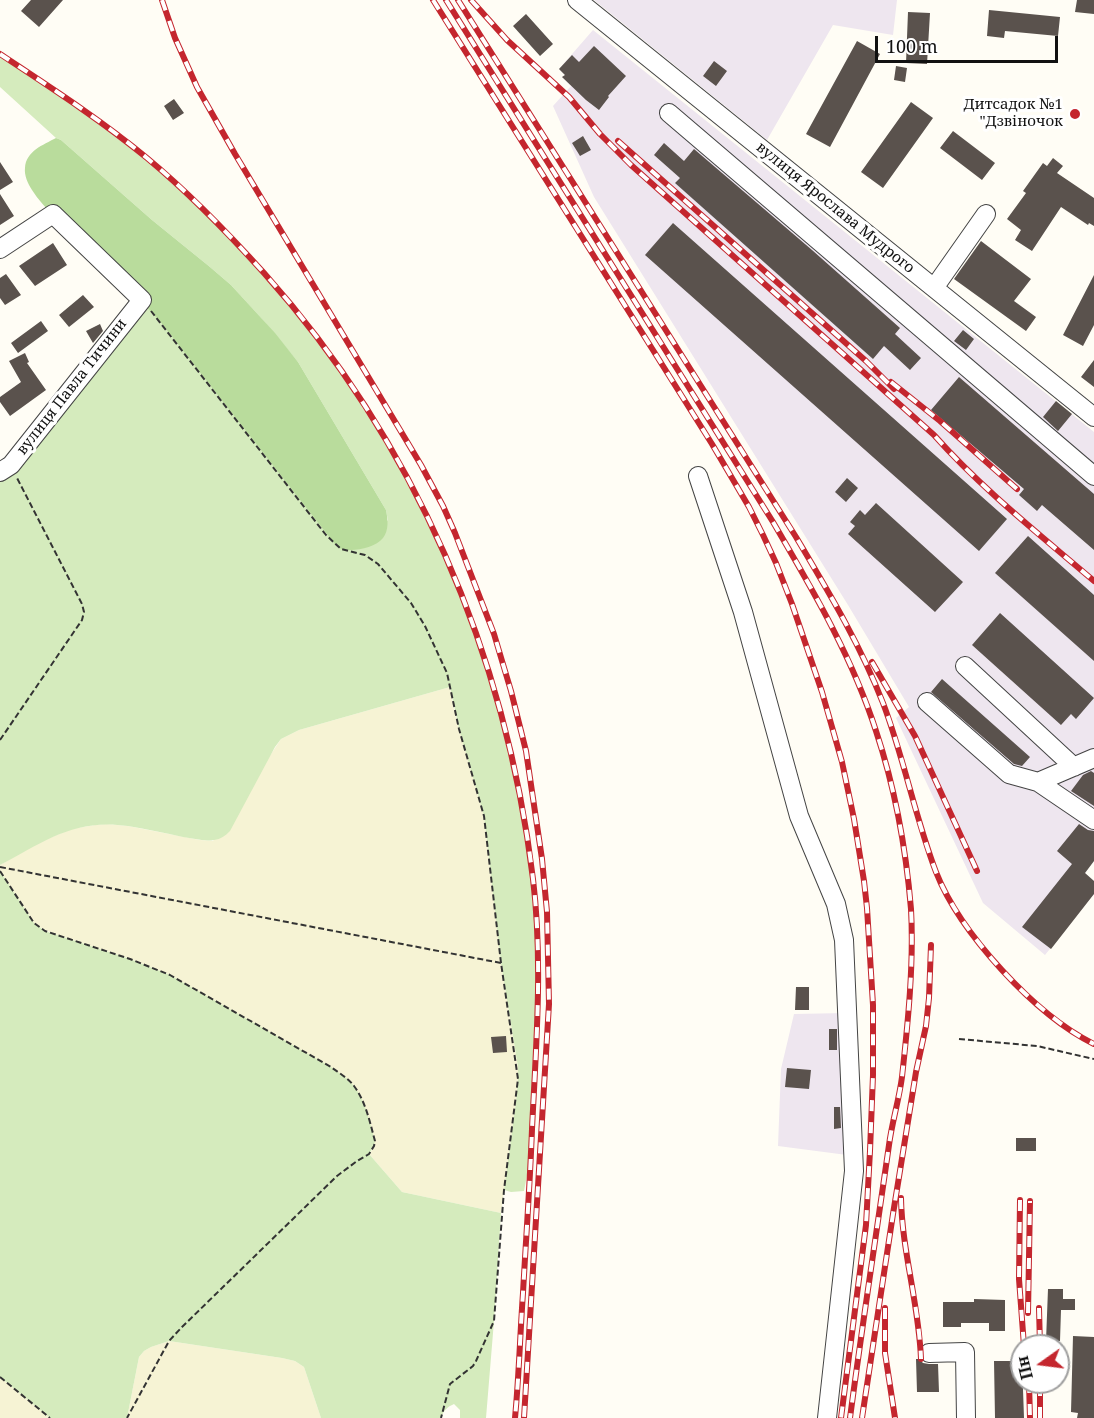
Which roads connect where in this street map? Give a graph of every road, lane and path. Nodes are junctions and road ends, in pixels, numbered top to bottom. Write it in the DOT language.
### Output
graph roads {
  1 [pos="577,0"];
  2 [pos="669,113"];
  3 [pos="986,214"];
  4 [pos="0,249"];
  5 [pos="934,288"];
  6 [pos="142,300"];
  7 [pos="1094,417"];
  8 [pos="5,469"];
  9 [pos="698,476"];
  10 [pos="1094,476"];
  11 [pos="965,666"];
  12 [pos="927,702"];
  13 [pos="0,740"];
  14 [pos="1094,758"];
  15 [pos="1074,766"];
  16 [pos="1038,782"];
  17 [pos="1094,820"];
  18 [pos="0,869"];
  19 [pos="501,963"];
  20 [pos="959,1039"];
  21 [pos="1094,1059"];
  22 [pos="929,1353"];
  23 [pos="0,1377"];
  24 [pos="50,1418"];
  25 [pos="128,1418"];
  26 [pos="441,1418"];
  27 [pos="827,1418"];
  28 [pos="966,1418"];
  1 -- 5 [label="street, вулиця Ярослава Мудрого"];
  2 -- 10 [label="street"];
  3 -- 5 [label="street"];
  4 -- 6 [label="street"];
  5 -- 7 [label="street, вулиця Ярослава Мудрого"];
  6 -- 8 [label="street, вулиця Павла Тичини"];
  6 -- 19 [label="path"];
  8 -- 13 [label="path"];
  9 -- 27 [label="street"];
  11 -- 15 [label="street"];
  12 -- 16 [label="street"];
  14 -- 15 [label="street"];
  15 -- 16 [label="street"];
  16 -- 17 [label="street"];
  18 -- 19 [label="path"];
  18 -- 25 [label="path"];
  19 -- 26 [label="path"];
  20 -- 21 [label="path"];
  22 -- 28 [label="street"];
  23 -- 24 [label="path"];
}
